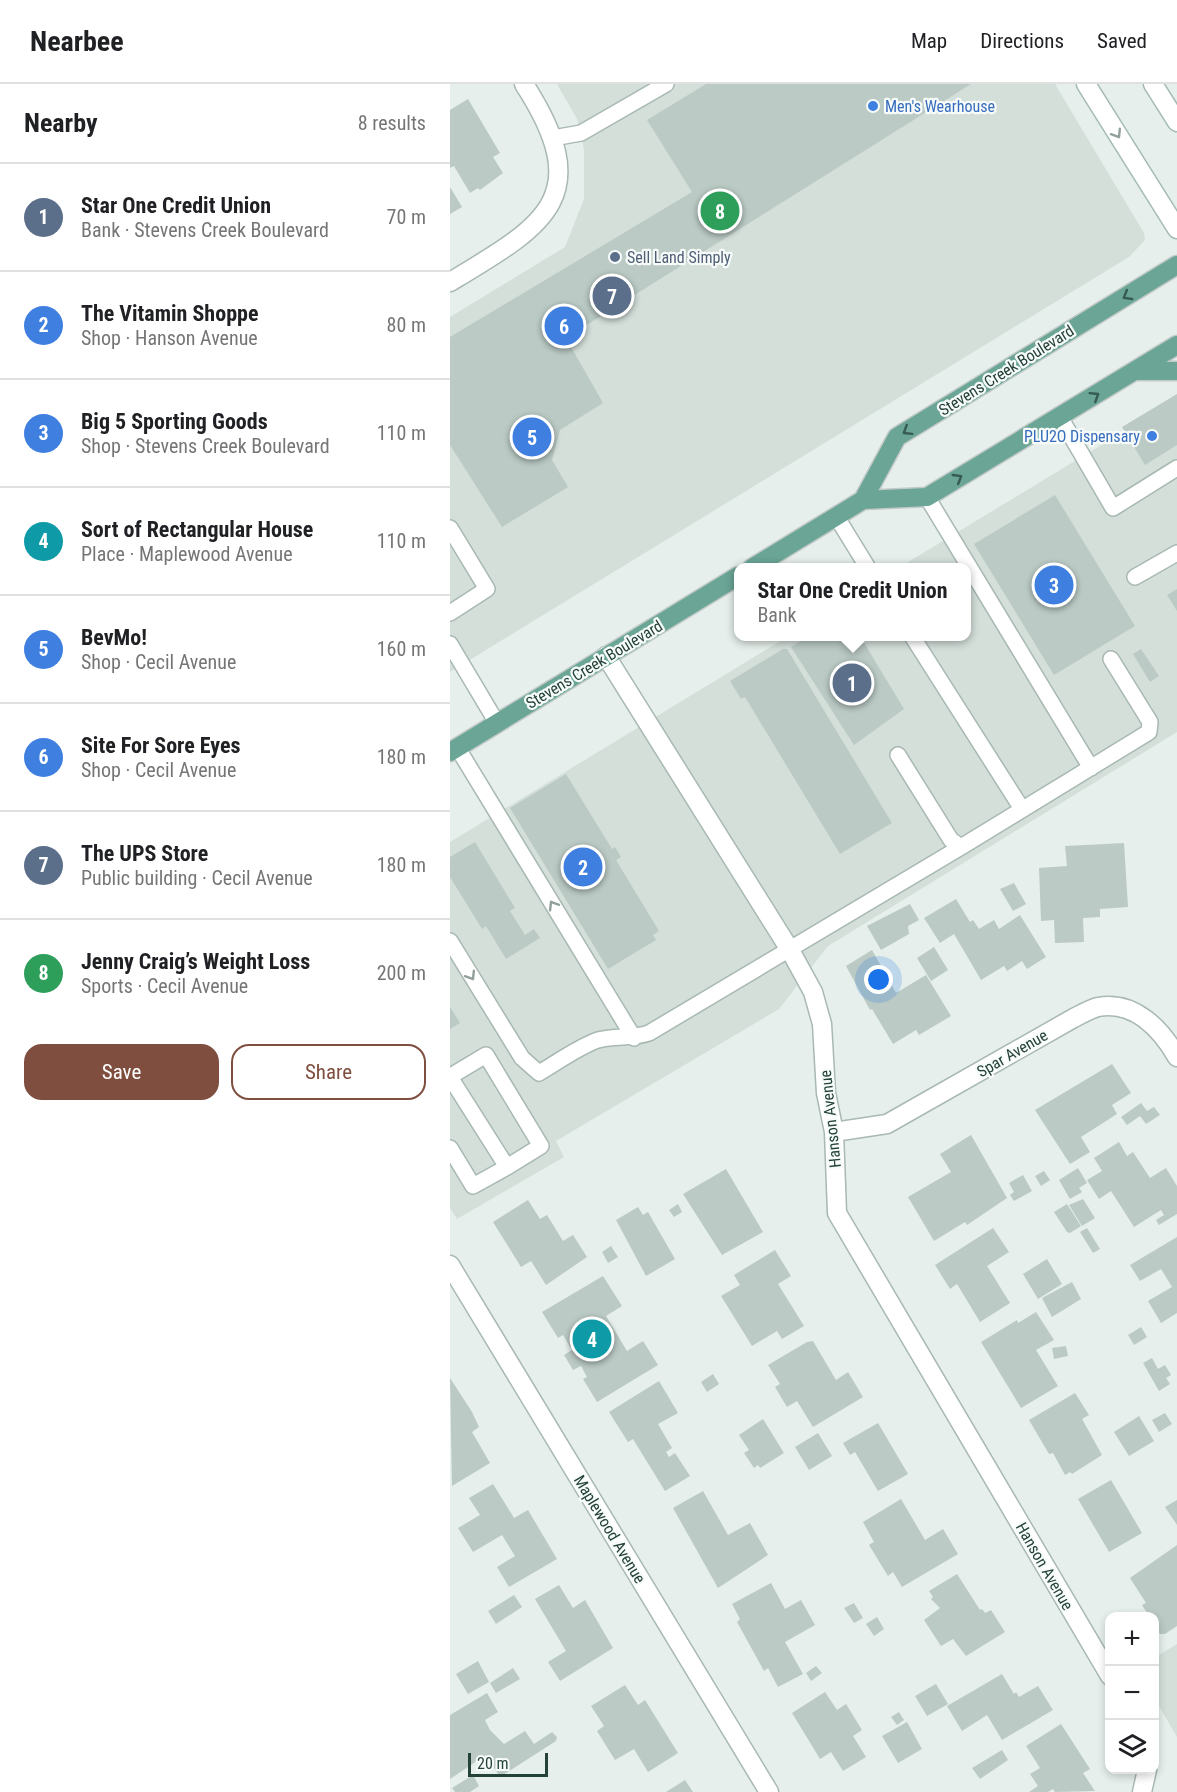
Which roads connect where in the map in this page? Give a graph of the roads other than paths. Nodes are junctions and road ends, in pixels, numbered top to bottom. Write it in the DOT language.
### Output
graph roads {
  1 [pos="524,84"];
  2 [pos="666,84"];
  3 [pos="1086,84"];
  4 [pos="1153,84"];
  5 [pos="1177,122"];
  6 [pos="553,138"];
  7 [pos="1177,229"];
  8 [pos="1177,266"];
  9 [pos="450,282"];
  10 [pos="1177,345"];
  11 [pos="1135,371"];
  12 [pos="1177,371"];
  13 [pos="1060,417"];
  14 [pos="1177,468"];
  15 [pos="927,497"];
  16 [pos="863,500"];
  17 [pos="836,516"];
  18 [pos="450,528"];
  19 [pos="1177,553"];
  20 [pos="759,563"];
  21 [pos="865,563"];
  22 [pos="967,563"];
  23 [pos="971,570"];
  24 [pos="1135,577"];
  25 [pos="734,578"];
  26 [pos="450,613"];
  27 [pos="915,641"];
  28 [pos="450,644"];
  29 [pos="606,656"];
  30 [pos="1111,659"];
  31 [pos="497,723"];
  32 [pos="454,749"];
  33 [pos="898,755"];
  34 [pos="1091,768"];
  35 [pos="1022,809"];
  36 [pos="961,846"];
  37 [pos="450,941"];
  38 [pos="790,950"];
  39 [pos="634,1038"];
  40 [pos="1177,1057"];
  41 [pos="451,1077"];
  42 [pos="834,1132"];
  43 [pos="450,1148"];
  44 [pos="507,1167"];
  45 [pos="450,1265"];
  46 [pos="1105,1668"];
  47 [pos="1146,1774"];
  48 [pos="1143,1790"];
  49 [pos="769,1792"];
  1 -- 6 [label="street"];
  2 -- 6 [label="lane"];
  3 -- 7 [label="street, one-way"];
  4 -- 5 [label="street"];
  6 -- 9 [label="street"];
  8 -- 16 [label="main road, Stevens Creek Boulevard, one-way"];
  10 -- 11 [label="main road"];
  11 -- 12 [label="main road"];
  13 -- 11 [label="main road, one-way"];
  13 -- 14 [label="lane"];
  15 -- 13 [label="main road, one-way"];
  15 -- 16 [label="main road"];
  15 -- 22 [label="lane"];
  16 -- 17 [label="main road"];
  17 -- 20 [label="main road"];
  17 -- 21 [label="lane"];
  18 -- 26 [label="lane"];
  19 -- 24 [label="lane"];
  23 -- 34 [label="lane"];
  25 -- 29 [label="main road, Stevens Creek Boulevard"];
  27 -- 35 [label="lane"];
  28 -- 31 [label="lane"];
  29 -- 31 [label="main road, Stevens Creek Boulevard"];
  29 -- 38 [label="street, Hanson Avenue"];
  30 -- 34 [label="lane"];
  31 -- 32 [label="main road, Stevens Creek Boulevard"];
  39 -- 32 [label="lane, one-way"];
  33 -- 36 [label="lane"];
  34 -- 35 [label="lane"];
  35 -- 36 [label="lane"];
  36 -- 38 [label="lane"];
  37 -- 39 [label="lane, one-way"];
  38 -- 39 [label="lane"];
  38 -- 42 [label="street, Hanson Avenue"];
  40 -- 42 [label="street, Spar Avenue"];
  41 -- 44 [label="lane"];
  41 -- 44 [label="lane"];
  42 -- 46 [label="street, Hanson Avenue"];
  43 -- 44 [label="lane"];
  45 -- 49 [label="street, Maplewood Avenue"];
  47 -- 48 [label="street"];
}
